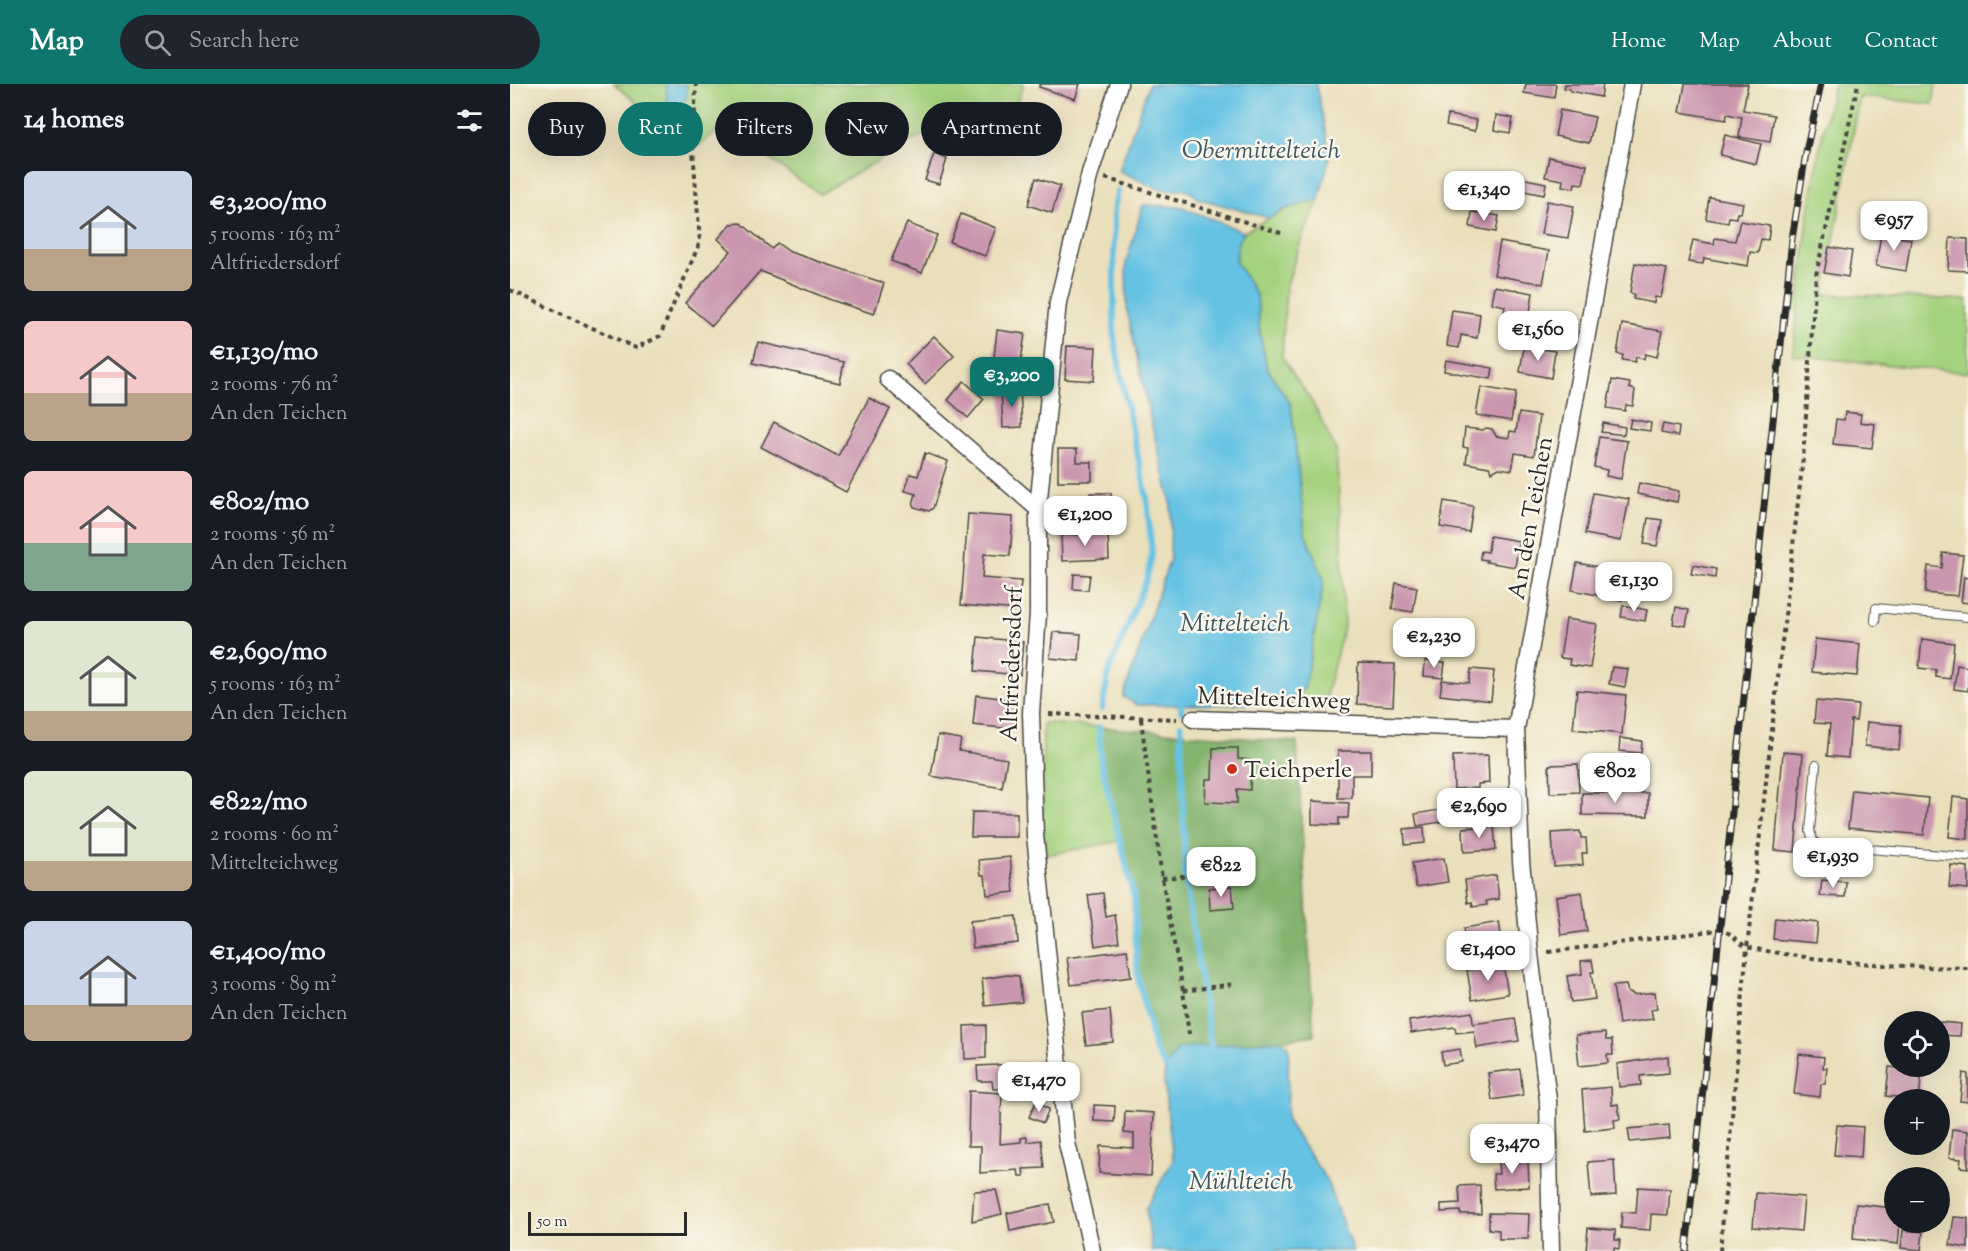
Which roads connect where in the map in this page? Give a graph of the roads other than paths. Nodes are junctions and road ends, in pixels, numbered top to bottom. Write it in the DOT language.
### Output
graph roads {
  1 [pos="1119,84"];
  2 [pos="1632,84"];
  3 [pos="888,379"];
  4 [pos="1038,509"];
  5 [pos="1968,617"];
  6 [pos="1875,621"];
  7 [pos="1192,720"];
  8 [pos="1516,729"];
  9 [pos="1816,765"];
  10 [pos="1968,857"];
  11 [pos="1092,1251"];
  12 [pos="1551,1251"];
  1 -- 4 [label="street, Altfriedersdorf"];
  2 -- 8 [label="street, An den Teichen"];
  3 -- 4 [label="street"];
  4 -- 11 [label="street, Altfriedersdorf"];
  5 -- 6 [label="lane"];
  7 -- 8 [label="street, Mittelteichweg"];
  8 -- 12 [label="street, An den Teichen"];
  9 -- 10 [label="lane"];
}
